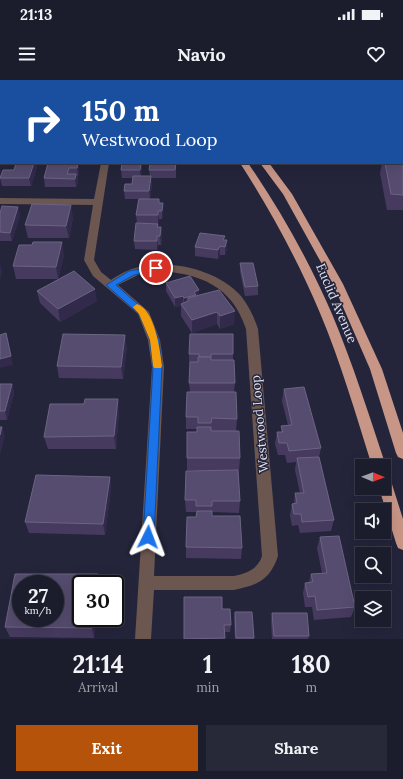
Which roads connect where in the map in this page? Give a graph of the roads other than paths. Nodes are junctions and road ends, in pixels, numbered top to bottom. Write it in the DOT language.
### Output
graph roads {
  1 [pos="105,164"];
  2 [pos="245,164"];
  3 [pos="265,164"];
  4 [pos="0,201"];
  5 [pos="98,202"];
  6 [pos="110,285"];
  7 [pos="403,453"];
  8 [pos="377,459"];
  9 [pos="388,495"];
  10 [pos="403,542"];
  11 [pos="146,583"];
  12 [pos="143,639"];
  1 -- 5 [label="street"];
  2 -- 8 [label="highway, Euclid Avenue"];
  3 -- 7 [label="highway, Euclid Avenue"];
  4 -- 5 [label="street"];
  5 -- 6 [label="street"];
  6 -- 11 [label="street"];
  6 -- 11 [label="street, Westwood Loop"];
  9 -- 10 [label="highway"];
  11 -- 12 [label="street"];
}
